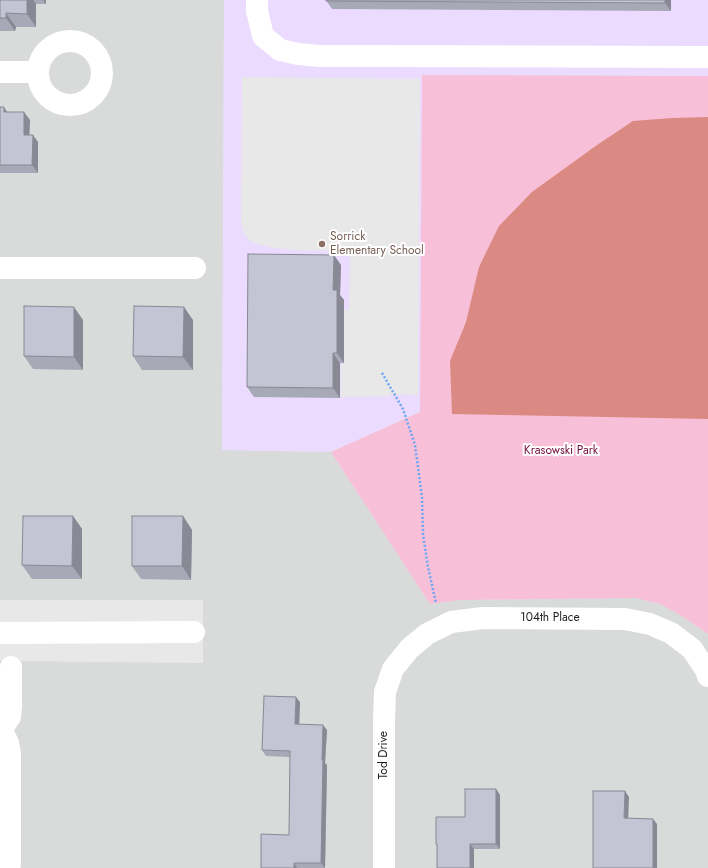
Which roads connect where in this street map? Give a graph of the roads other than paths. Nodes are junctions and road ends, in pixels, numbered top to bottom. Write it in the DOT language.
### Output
graph roads {
  1 [pos="256,0"];
  2 [pos="708,57"];
  3 [pos="0,72"];
  4 [pos="37,72"];
  5 [pos="0,268"];
  6 [pos="195,268"];
  7 [pos="194,632"];
  8 [pos="0,633"];
  9 [pos="409,649"];
  10 [pos="11,667"];
  11 [pos="708,676"];
  12 [pos="0,728"];
  13 [pos="0,734"];
  14 [pos="5,801"];
  15 [pos="10,864"];
  16 [pos="384,868"];
  1 -- 2 [label="street"];
  3 -- 4 [label="street"];
  5 -- 6 [label="street"];
  7 -- 8 [label="street"];
  9 -- 11 [label="street, 104th Place"];
  9 -- 16 [label="street, Tod Drive"];
  10 -- 12 [label="street"];
  13 -- 14 [label="street"];
  14 -- 15 [label="street"];
}
